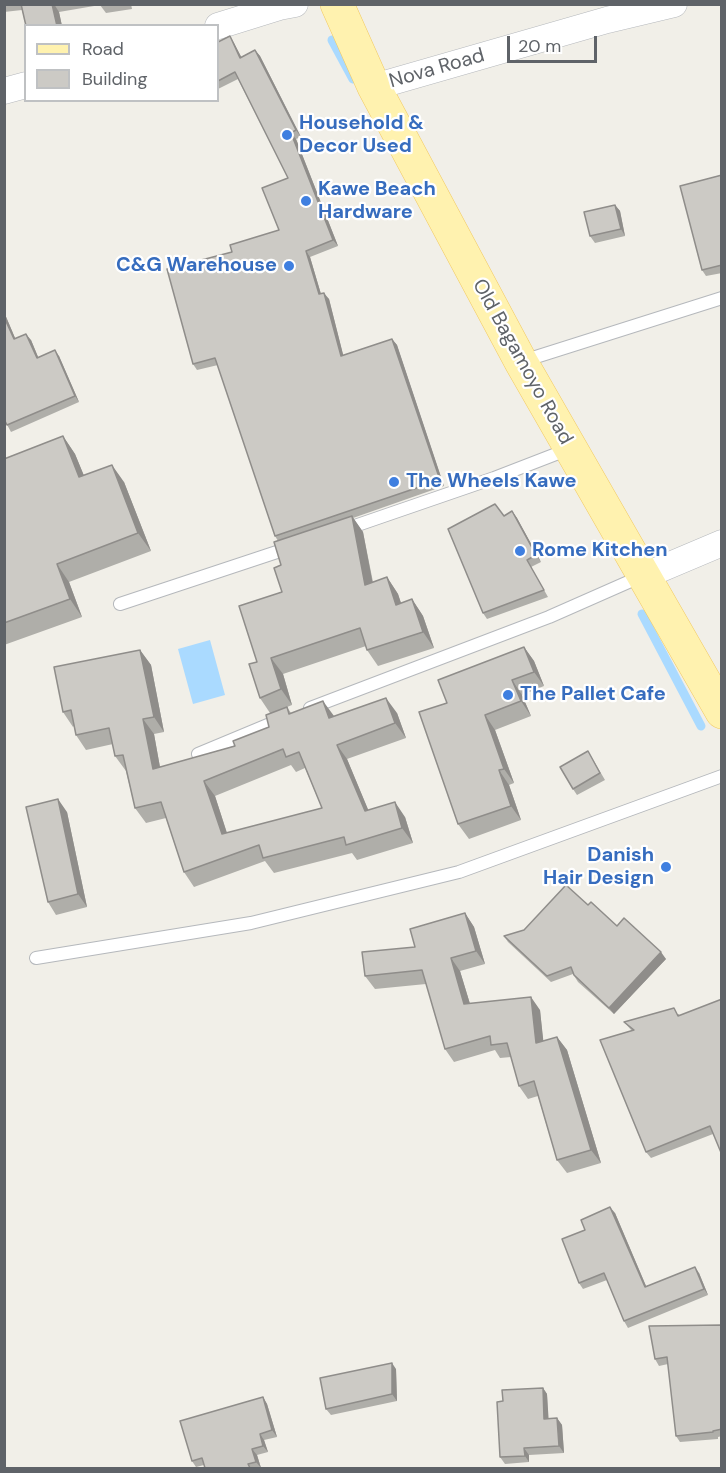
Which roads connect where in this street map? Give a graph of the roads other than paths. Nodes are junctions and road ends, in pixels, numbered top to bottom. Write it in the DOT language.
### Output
graph roads {
  1 [pos="295,4"];
  2 [pos="337,4"];
  3 [pos="674,4"];
  4 [pos="606,12"];
  5 [pos="219,26"];
  6 [pos="24,86"];
  7 [pos="374,87"];
  8 [pos="4,91"];
  9 [pos="722,298"];
  10 [pos="521,362"];
  11 [pos="569,448"];
  12 [pos="329,535"];
  13 [pos="309,542"];
  14 [pos="722,543"];
  15 [pos="644,576"];
  16 [pos="120,604"];
  17 [pos="722,712"];
  18 [pos="198,754"];
  19 [pos="722,776"];
  20 [pos="36,958"];
  1 -- 5 [label="street"];
  2 -- 7 [label="main road, Old Bagamoyo Road"];
  3 -- 4 [label="street, Nova Road"];
  4 -- 7 [label="street, Nova Road"];
  6 -- 8 [label="street"];
  7 -- 10 [label="main road, Old Bagamoyo Road"];
  9 -- 10 [label="lane"];
  10 -- 11 [label="main road, Old Bagamoyo Road"];
  11 -- 12 [label="lane"];
  11 -- 15 [label="main road, Old Bagamoyo Road"];
  13 -- 16 [label="lane"];
  14 -- 15 [label="street"];
  15 -- 17 [label="main road, Old Bagamoyo Road"];
  15 -- 18 [label="lane"];
  19 -- 20 [label="lane"];
}
